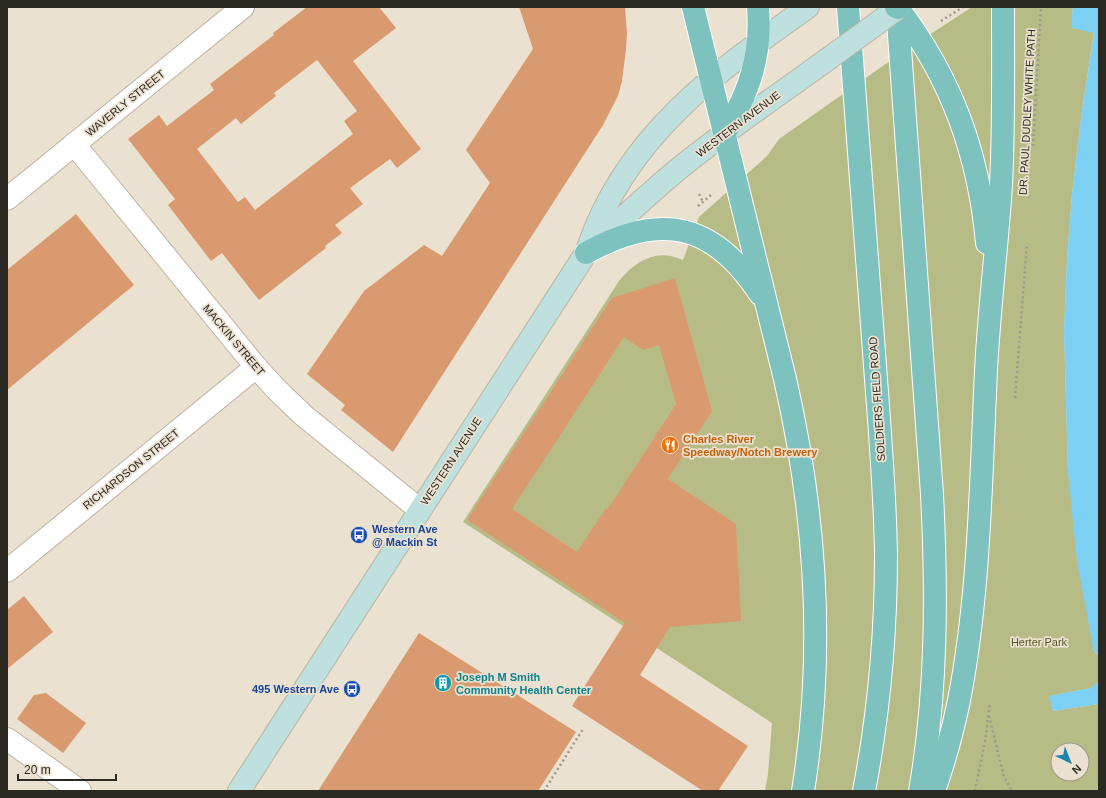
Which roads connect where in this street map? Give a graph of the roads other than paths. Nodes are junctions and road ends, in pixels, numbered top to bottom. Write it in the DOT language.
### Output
graph roads {
  1 [pos="243,7"];
  2 [pos="693,7"];
  3 [pos="758,7"];
  4 [pos="808,7"];
  5 [pos="848,7"];
  6 [pos="898,7"];
  7 [pos="1003,7"];
  8 [pos="759,43"];
  9 [pos="712,79"];
  10 [pos="725,133"];
  11 [pos="74,144"];
  12 [pos="7,199"];
  13 [pos="586,253"];
  14 [pos="766,303"];
  15 [pos="989,318"];
  16 [pos="256,367"];
  17 [pos="420,510"];
  18 [pos="7,571"];
  19 [pos="7,739"];
  20 [pos="80,791"];
  21 [pos="239,791"];
  22 [pos="803,791"];
  23 [pos="864,791"];
  24 [pos="920,791"];
  25 [pos="934,791"];
  1 -- 11 [label="street, WAVERLY STREET"];
  2 -- 9 [label="main road"];
  3 -- 8 [label="main road"];
  4 -- 8 [label="main road, WESTERN AVENUE"];
  5 -- 23 [label="main road, SOLDIERS FIELD ROAD"];
  6 -- 10 [label="main road, WESTERN AVENUE, bridge"];
  6 -- 15 [label="main road"];
  6 -- 24 [label="main road"];
  7 -- 15 [label="main road"];
  8 -- 9 [label="main road, WESTERN AVENUE"];
  8 -- 10 [label="main road"];
  9 -- 10 [label="main road"];
  9 -- 13 [label="main road, WESTERN AVENUE"];
  10 -- 13 [label="main road, WESTERN AVENUE"];
  10 -- 14 [label="main road"];
  11 -- 12 [label="street, WAVERLY STREET"];
  11 -- 16 [label="street, MACKIN STREET"];
  13 -- 14 [label="main road"];
  13 -- 17 [label="main road, WESTERN AVENUE"];
  14 -- 22 [label="main road"];
  15 -- 25 [label="main road"];
  16 -- 17 [label="street, MACKIN STREET"];
  16 -- 18 [label="street, RICHARDSON STREET"];
  17 -- 21 [label="main road, WESTERN AVENUE"];
  19 -- 20 [label="street"];
}
